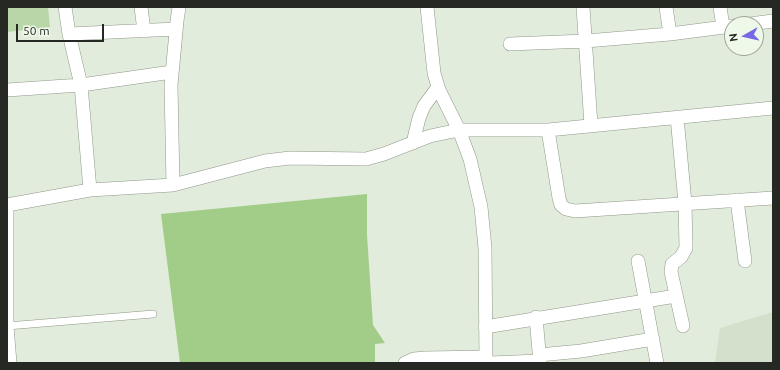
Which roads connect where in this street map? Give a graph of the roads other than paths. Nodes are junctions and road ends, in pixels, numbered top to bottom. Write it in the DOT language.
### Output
graph roads {
  1 [pos="65,7"];
  2 [pos="142,7"];
  3 [pos="179,7"];
  4 [pos="427,7"];
  5 [pos="583,7"];
  6 [pos="666,7"];
  7 [pos="720,7"];
  8 [pos="724,18"];
  9 [pos="724,27"];
  10 [pos="176,29"];
  11 [pos="144,31"];
  12 [pos="69,34"];
  13 [pos="670,34"];
  14 [pos="586,41"];
  15 [pos="510,44"];
  16 [pos="172,72"];
  17 [pos="81,85"];
  18 [pos="438,87"];
  19 [pos="7,90"];
  20 [pos="773,108"];
  21 [pos="677,117"];
  22 [pos="591,125"];
  23 [pos="459,130"];
  24 [pos="548,130"];
  25 [pos="413,143"];
  26 [pos="173,185"];
  27 [pos="90,190"];
  28 [pos="773,198"];
  29 [pos="737,200"];
  30 [pos="685,203"];
  31 [pos="7,205"];
  32 [pos="638,261"];
  33 [pos="745,261"];
  34 [pos="676,296"];
  35 [pos="646,300"];
  36 [pos="152,314"];
  37 [pos="536,318"];
  38 [pos="7,326"];
  39 [pos="683,326"];
  40 [pos="485,327"];
  41 [pos="653,339"];
  42 [pos="585,357"];
  43 [pos="539,360"];
  44 [pos="488,361"];
  45 [pos="10,363"];
  46 [pos="405,363"];
  47 [pos="657,363"];
  1 -- 12 [label="street"];
  2 -- 11 [label="street"];
  3 -- 10 [label="street"];
  4 -- 18 [label="street"];
  5 -- 14 [label="street"];
  6 -- 13 [label="street"];
  7 -- 8 [label="street"];
  9 -- 13 [label="street"];
  10 -- 11 [label="street"];
  10 -- 16 [label="street"];
  11 -- 12 [label="street"];
  12 -- 17 [label="street"];
  13 -- 14 [label="street"];
  14 -- 15 [label="street"];
  14 -- 22 [label="street"];
  16 -- 17 [label="street"];
  16 -- 26 [label="street"];
  17 -- 19 [label="street"];
  17 -- 27 [label="street"];
  18 -- 23 [label="street"];
  18 -- 25 [label="street"];
  20 -- 21 [label="street"];
  21 -- 22 [label="street"];
  21 -- 30 [label="street"];
  22 -- 24 [label="street"];
  23 -- 24 [label="street"];
  23 -- 25 [label="street"];
  23 -- 40 [label="street"];
  24 -- 30 [label="street"];
  25 -- 26 [label="street"];
  26 -- 27 [label="street"];
  27 -- 31 [label="street"];
  28 -- 29 [label="street"];
  29 -- 30 [label="street"];
  29 -- 33 [label="street"];
  30 -- 34 [label="street"];
  31 -- 38 [label="street"];
  32 -- 35 [label="street"];
  34 -- 35 [label="street"];
  34 -- 39 [label="street"];
  35 -- 37 [label="street"];
  35 -- 41 [label="street"];
  36 -- 38 [label="lane"];
  37 -- 40 [label="street"];
  37 -- 43 [label="street"];
  38 -- 45 [label="street"];
  40 -- 44 [label="street"];
  41 -- 42 [label="street"];
  41 -- 47 [label="street"];
  42 -- 43 [label="street"];
  43 -- 44 [label="street"];
  44 -- 46 [label="street"];
}
